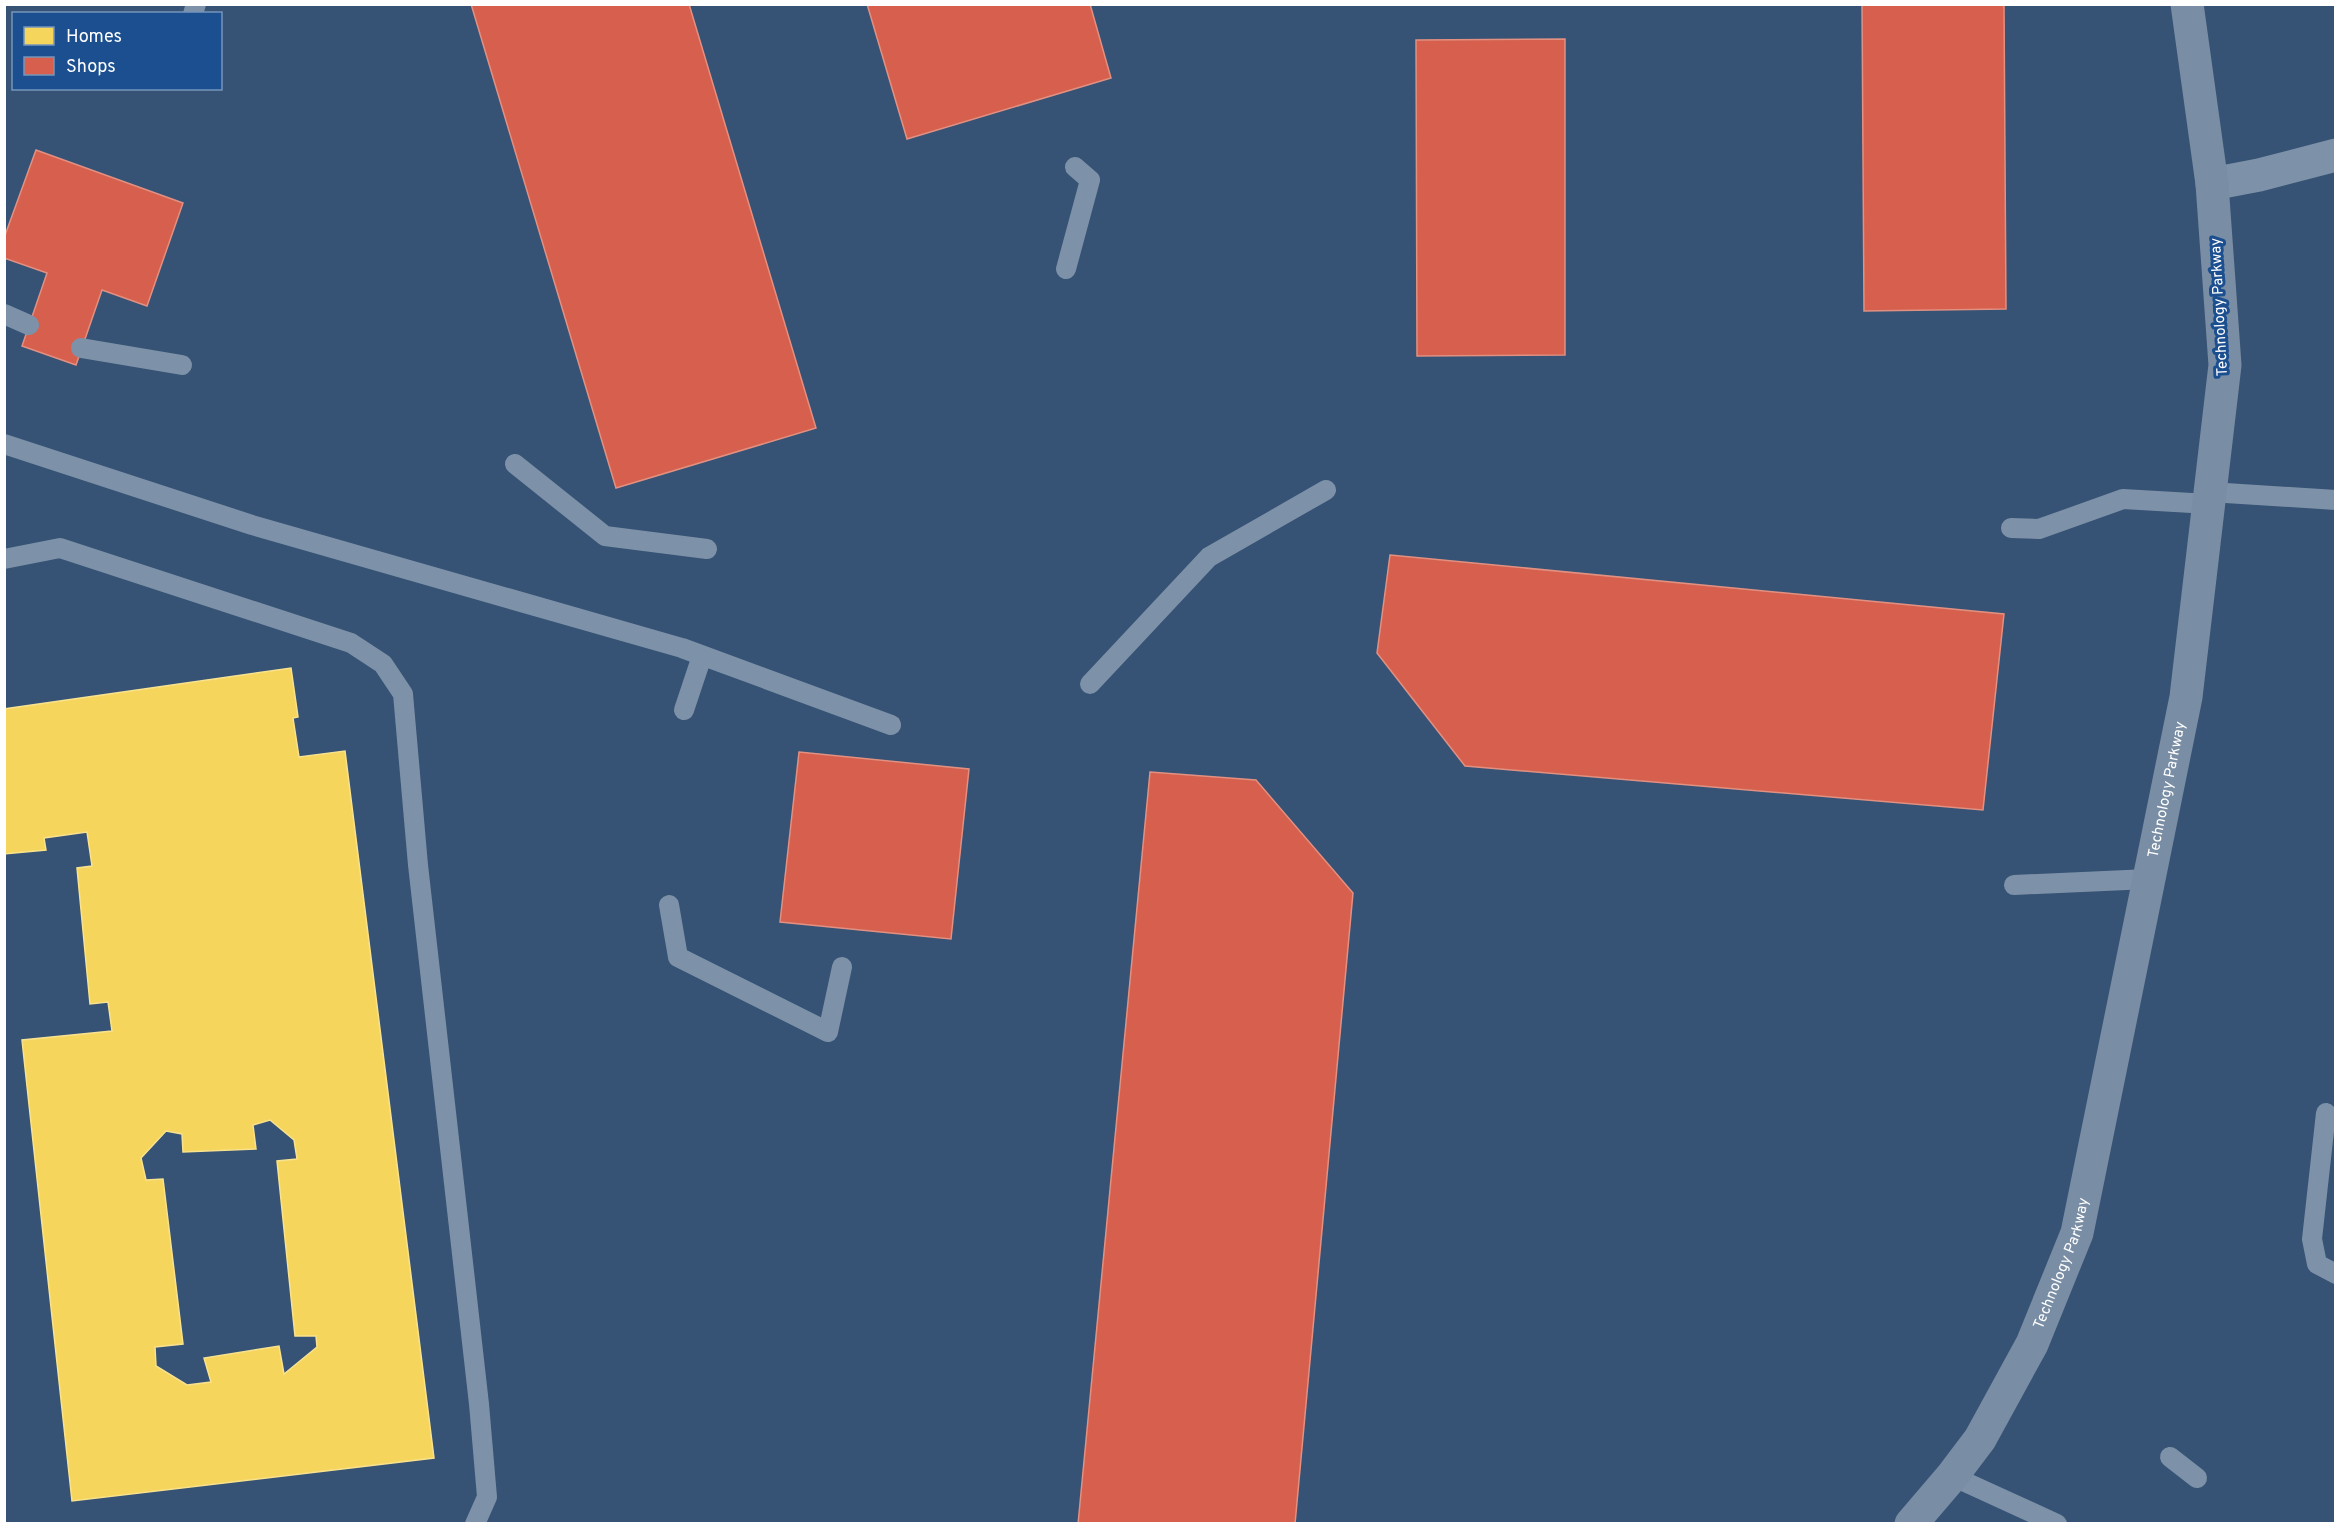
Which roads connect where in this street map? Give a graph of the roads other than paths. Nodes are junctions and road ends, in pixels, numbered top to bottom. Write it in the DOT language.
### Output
graph roads {
  1 [pos="2187,4"];
  2 [pos="2336,155"];
  3 [pos="1075,167"];
  4 [pos="2212,184"];
  5 [pos="1066,269"];
  6 [pos="4,314"];
  7 [pos="29,325"];
  8 [pos="81,348"];
  9 [pos="182,365"];
  10 [pos="4,444"];
  11 [pos="515,464"];
  12 [pos="1326,490"];
  13 [pos="2210,498"];
  14 [pos="2336,500"];
  15 [pos="2011,528"];
  16 [pos="706,549"];
  17 [pos="4,559"];
  18 [pos="702,656"];
  19 [pos="1090,684"];
  20 [pos="684,710"];
  21 [pos="891,724"];
  22 [pos="2149,879"];
  23 [pos="2014,885"];
  24 [pos="669,906"];
  25 [pos="842,966"];
  26 [pos="2326,1113"];
  27 [pos="2336,1274"];
  28 [pos="2170,1458"];
  29 [pos="1952,1476"];
  30 [pos="2197,1478"];
  31 [pos="475,1524"];
  32 [pos="1911,1524"];
  33 [pos="2057,1524"];
  1 -- 4 [label="street, Technology Parkway"];
  2 -- 4 [label="street"];
  3 -- 5 [label="lane"];
  4 -- 13 [label="street, Technology Parkway"];
  6 -- 7 [label="lane"];
  8 -- 9 [label="lane"];
  10 -- 18 [label="lane"];
  11 -- 16 [label="lane"];
  12 -- 19 [label="lane"];
  13 -- 14 [label="lane"];
  13 -- 15 [label="lane"];
  13 -- 22 [label="street, Technology Parkway"];
  17 -- 31 [label="lane"];
  18 -- 20 [label="lane"];
  18 -- 21 [label="lane"];
  22 -- 23 [label="lane"];
  22 -- 29 [label="street, Technology Parkway"];
  24 -- 25 [label="lane"];
  26 -- 27 [label="lane"];
  28 -- 30 [label="lane"];
  29 -- 32 [label="street, Technology Parkway"];
  29 -- 33 [label="lane"];
}
